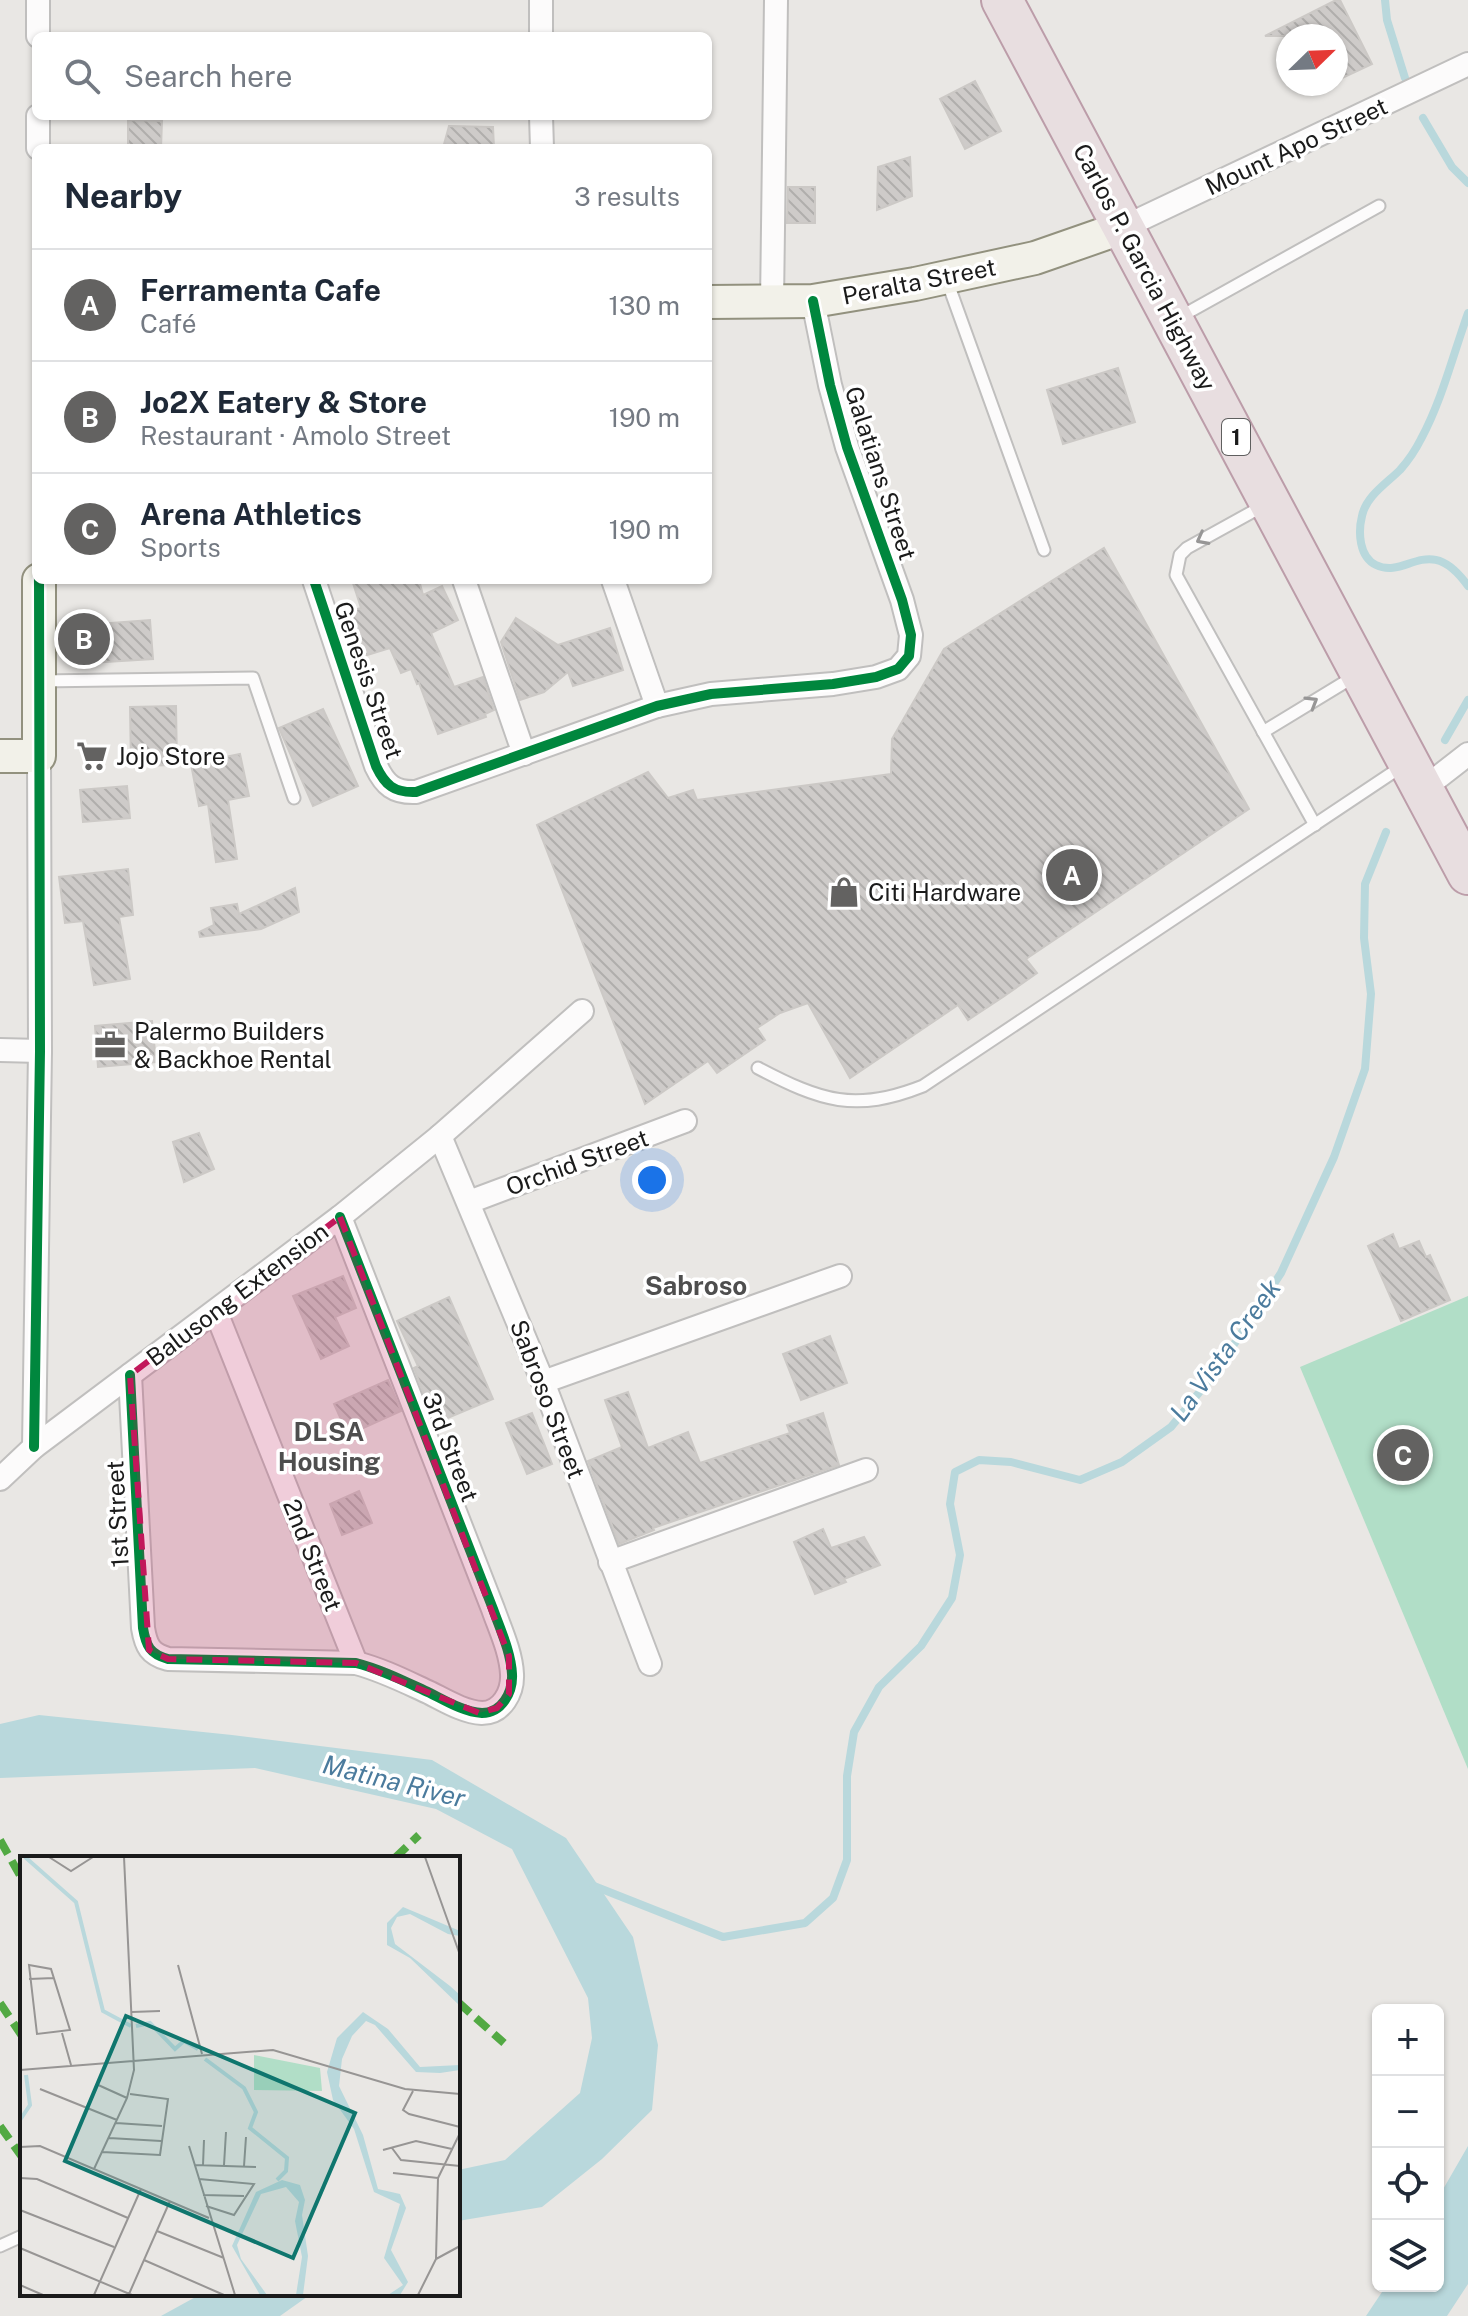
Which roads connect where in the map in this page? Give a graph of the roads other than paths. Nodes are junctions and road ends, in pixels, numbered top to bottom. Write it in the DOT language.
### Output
graph roads {
  1 [pos="38,0"];
  2 [pos="541,0"];
  3 [pos="776,0"];
  4 [pos="1002,0"];
  5 [pos="38,32"];
  6 [pos="541,32"];
  7 [pos="1468,64"];
  8 [pos="38,120"];
  9 [pos="541,120"];
  10 [pos="38,144"];
  11 [pos="542,144"];
  12 [pos="1379,206"];
  13 [pos="1124,227"];
  14 [pos="945,278"];
  15 [pos="813,301"];
  16 [pos="712,302"];
  17 [pos="772,303"];
  18 [pos="1174,321"];
  19 [pos="1270,502"];
  20 [pos="1044,550"];
  21 [pos="39,584"];
  22 [pos="315,584"];
  23 [pos="465,584"];
  24 [pos="614,584"];
  25 [pos="1361,672"];
  26 [pos="40,681"];
  27 [pos="657,706"];
  28 [pos="1263,732"];
  29 [pos="524,754"];
  30 [pos="1468,754"];
  31 [pos="0,756"];
  32 [pos="39,756"];
  33 [pos="1416,776"];
  34 [pos="294,798"];
  35 [pos="1315,825"];
  36 [pos="1468,874"];
  37 [pos="582,1011"];
  38 [pos="0,1050"];
  39 [pos="40,1051"];
  40 [pos="758,1068"];
  41 [pos="685,1121"];
  42 [pos="440,1136"];
  43 [pos="469,1202"];
  44 [pos="340,1217"];
  45 [pos="840,1276"];
  46 [pos="216,1312"];
  47 [pos="130,1375"];
  48 [pos="543,1382"];
  49 [pos="34,1447"];
  50 [pos="866,1470"];
  51 [pos="0,1479"];
  52 [pos="610,1562"];
  53 [pos="356,1663"];
  54 [pos="650,1664"];
  55 [pos="20,2237"];
  56 [pos="0,2246"];
  1 -- 5 [label="street"];
  2 -- 6 [label="street"];
  3 -- 17 [label="street"];
  4 -- 13 [label="highway, Carlos P. Garcia Highway / 1"];
  7 -- 13 [label="street, Mount Apo Street"];
  8 -- 10 [label="street"];
  9 -- 11 [label="street"];
  12 -- 18 [label="lane"];
  13 -- 14 [label="street, Peralta Street"];
  13 -- 18 [label="highway, Carlos P. Garcia Highway / 1"];
  14 -- 15 [label="street, Peralta Street"];
  14 -- 20 [label="lane"];
  15 -- 17 [label="street, Peralta Street"];
  15 -- 27 [label="street, Galatians Street"];
  16 -- 17 [label="street, Peralta Street"];
  18 -- 19 [label="highway, Carlos P. Garcia Highway / 1"];
  19 -- 25 [label="highway, Carlos P. Garcia Highway / 1"];
  19 -- 28 [label="lane, one-way"];
  21 -- 26 [label="street"];
  22 -- 29 [label="street, Genesis Street"];
  23 -- 29 [label="street"];
  24 -- 27 [label="street"];
  28 -- 25 [label="lane, one-way"];
  25 -- 33 [label="highway, Carlos P. Garcia Highway / 1"];
  26 -- 32 [label="street"];
  26 -- 34 [label="lane"];
  27 -- 29 [label="street"];
  28 -- 35 [label="lane"];
  30 -- 33 [label="street"];
  31 -- 32 [label="street"];
  32 -- 39 [label="street"];
  33 -- 35 [label="lane"];
  33 -- 36 [label="highway, Carlos P. Garcia Highway / 1"];
  35 -- 40 [label="lane"];
  37 -- 42 [label="street, Balusong Extension"];
  38 -- 39 [label="street"];
  39 -- 49 [label="street"];
  41 -- 43 [label="street, Orchid Street"];
  42 -- 43 [label="street, Sabroso Street"];
  42 -- 44 [label="street, Balusong Extension"];
  43 -- 48 [label="street, Sabroso Street"];
  44 -- 46 [label="street, Balusong Extension"];
  44 -- 53 [label="street, 3rd Street"];
  45 -- 48 [label="street"];
  46 -- 47 [label="street, Balusong Extension"];
  46 -- 53 [label="street, 2nd Street"];
  47 -- 49 [label="street, Balusong Extension"];
  47 -- 53 [label="street, 1st Street"];
  48 -- 52 [label="street, Sabroso Street"];
  49 -- 51 [label="street, Balusong Extension"];
  50 -- 52 [label="street"];
  52 -- 54 [label="street, Sabroso Street"];
  55 -- 56 [label="lane"];
}
